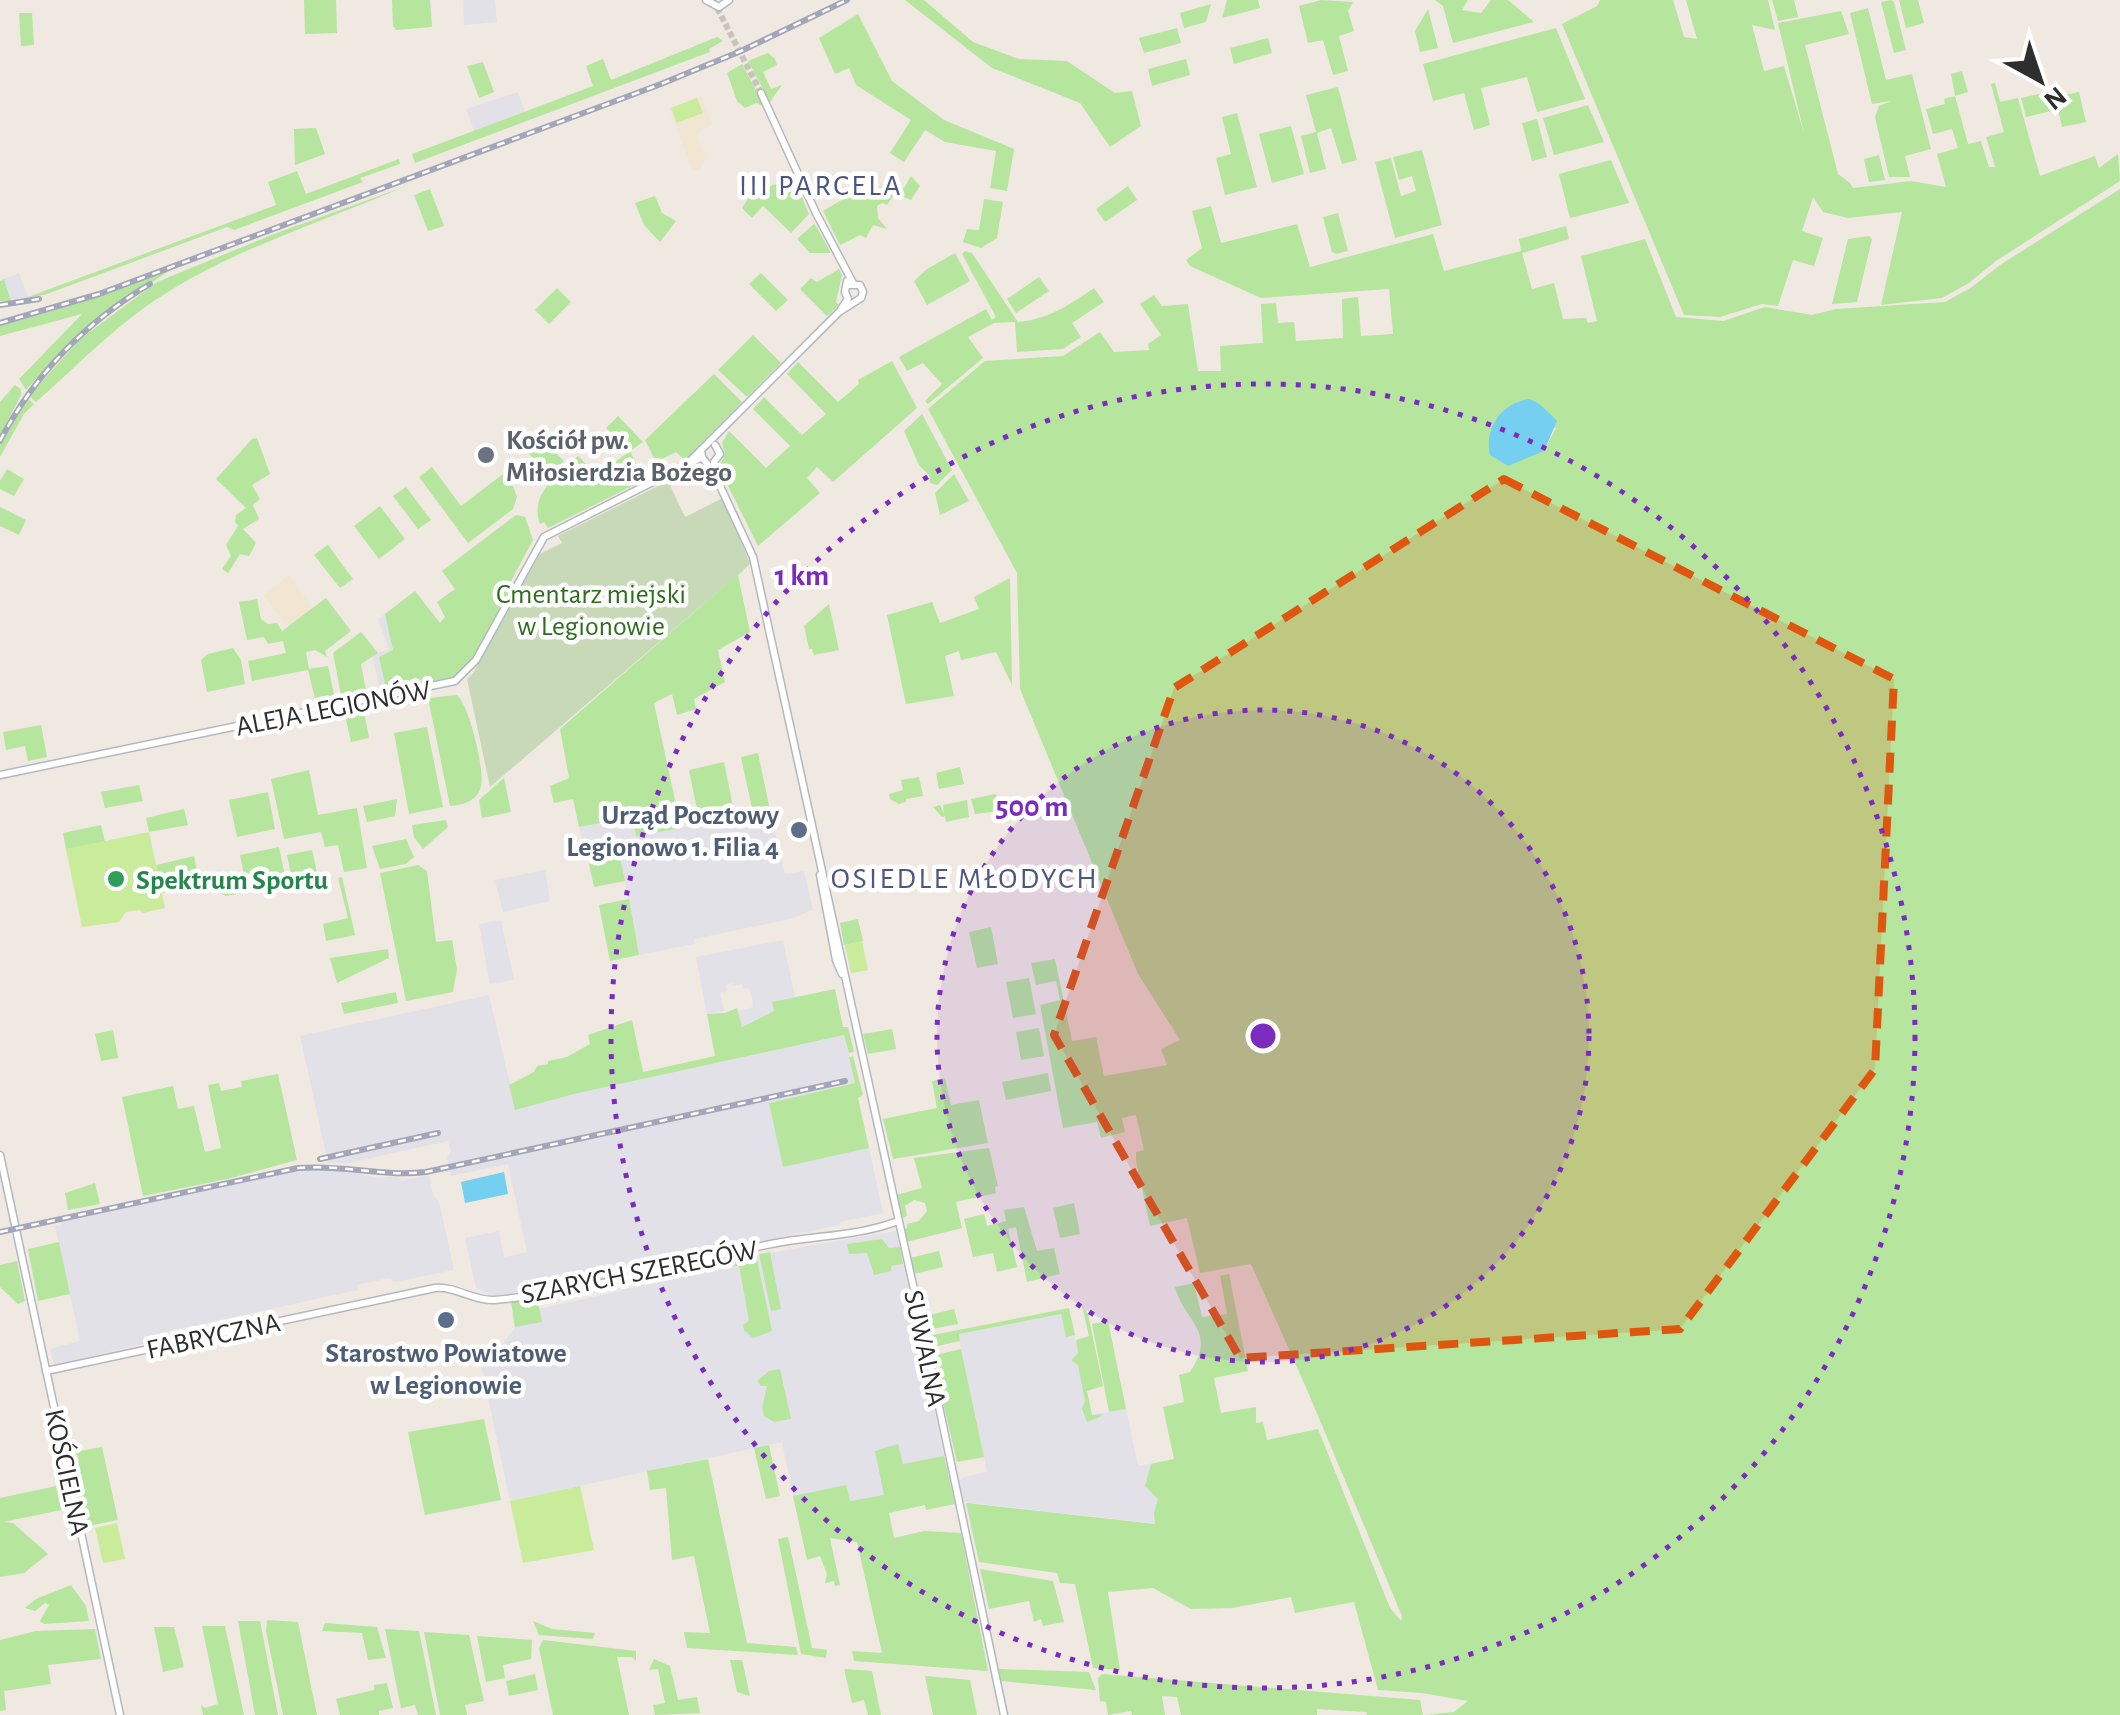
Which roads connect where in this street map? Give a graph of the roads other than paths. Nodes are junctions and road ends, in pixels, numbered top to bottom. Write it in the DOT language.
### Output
graph roads {
  1 [pos="706,0"];
  2 [pos="729,0"];
  3 [pos="762,95"];
  4 [pos="851,284"];
  5 [pos="851,300"];
  6 [pos="708,454"];
  7 [pos="0,775"];
  8 [pos="0,1154"];
  9 [pos="898,1221"];
  10 [pos="380,1300"];
  11 [pos="46,1371"];
  12 [pos="120,1715"];
  13 [pos="1004,1715"];
  1 -- 2 [label="street"];
  3 -- 4 [label="street"];
  4 -- 5 [label="street"];
  4 -- 5 [label="street"];
  5 -- 6 [label="street, ALEJA LEGIONÓW"];
  6 -- 7 [label="street, ALEJA LEGIONÓW"];
  6 -- 9 [label="street, SUWALNA"];
  8 -- 11 [label="street, KOŚCIELNA"];
  9 -- 10 [label="street, SZARYCH SZEREGÓW"];
  9 -- 13 [label="street, SUWALNA"];
  10 -- 11 [label="street, FABRYCZNA"];
  11 -- 12 [label="street, KOŚCIELNA"];
}
